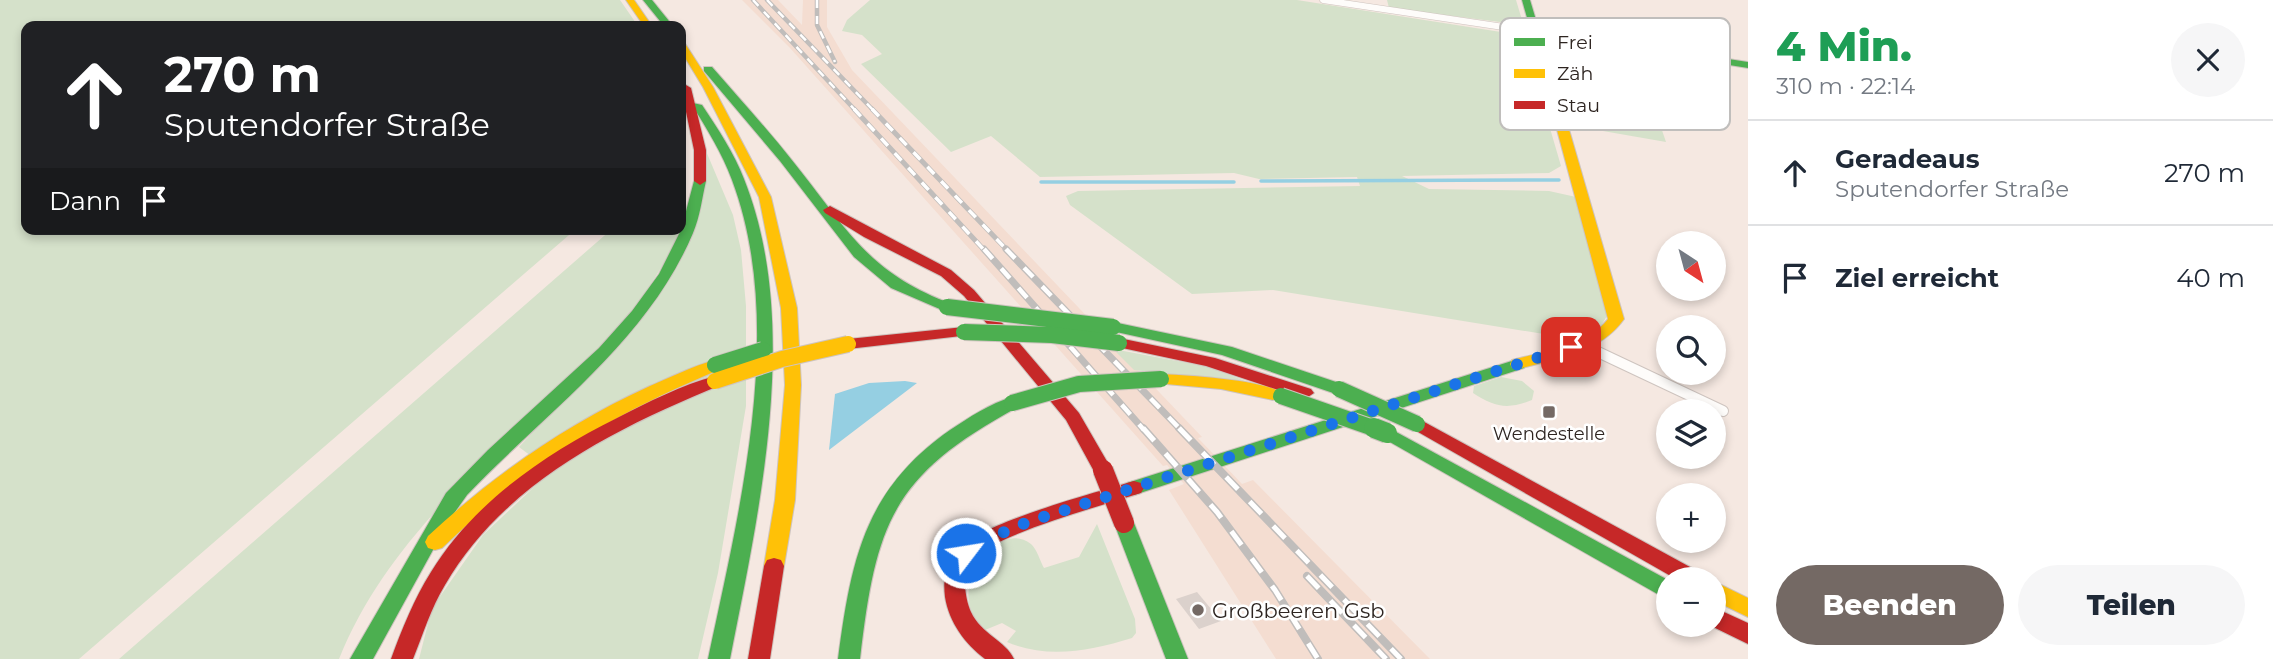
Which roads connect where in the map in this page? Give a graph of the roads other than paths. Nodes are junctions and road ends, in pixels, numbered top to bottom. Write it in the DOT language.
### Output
graph roads {
  1 [pos="630,0"];
  2 [pos="647,0"];
  3 [pos="1323,0"];
  4 [pos="1526,0"];
  5 [pos="1532,18"];
  6 [pos="645,21"];
  7 [pos="665,21"];
  8 [pos="1500,26"];
  9 [pos="686,48"];
  10 [pos="686,50"];
  11 [pos="1730,62"];
  12 [pos="1748,65"];
  13 [pos="686,89"];
  14 [pos="686,95"];
  15 [pos="1564,130"];
  16 [pos="820,202"];
  17 [pos="686,227"];
  18 [pos="682,235"];
  19 [pos="955,320"];
  20 [pos="1581,344"];
  21 [pos="715,373"];
  22 [pos="1698,399"];
  23 [pos="1387,433"];
  24 [pos="419,559"];
  25 [pos="1673,567"];
  26 [pos="1656,584"];
  27 [pos="1726,597"];
  28 [pos="1748,608"];
  29 [pos="1726,623"];
  30 [pos="1748,634"];
  31 [pos="719,655"];
  32 [pos="361,659"];
  33 [pos="402,659"];
  34 [pos="760,659"];
  35 [pos="849,659"];
  36 [pos="1003,659"];
  37 [pos="1177,659"];
  1 -- 6 [label="main road"];
  2 -- 7 [label="main road"];
  3 -- 8 [label="street"];
  4 -- 5 [label="main road"];
  9 -- 16 [label="main road"];
  10 -- 34 [label="main road"];
  11 -- 12 [label="main road"];
  13 -- 31 [label="main road"];
  14 -- 17 [label="main road"];
  15 -- 20 [label="main road"];
  16 -- 19 [label="main road"];
  16 -- 37 [label="main road, bridge"];
  18 -- 24 [label="main road"];
  19 -- 21 [label="main road, bridge"];
  19 -- 23 [label="main road, bridge"];
  19 -- 25 [label="main road, bridge"];
  20 -- 22 [label="street"];
  20 -- 36 [label="main road"];
  21 -- 24 [label="main road"];
  21 -- 33 [label="main road"];
  23 -- 26 [label="main road"];
  23 -- 35 [label="main road, bridge"];
  24 -- 32 [label="main road"];
  27 -- 28 [label="main road"];
  29 -- 30 [label="main road"];
}
